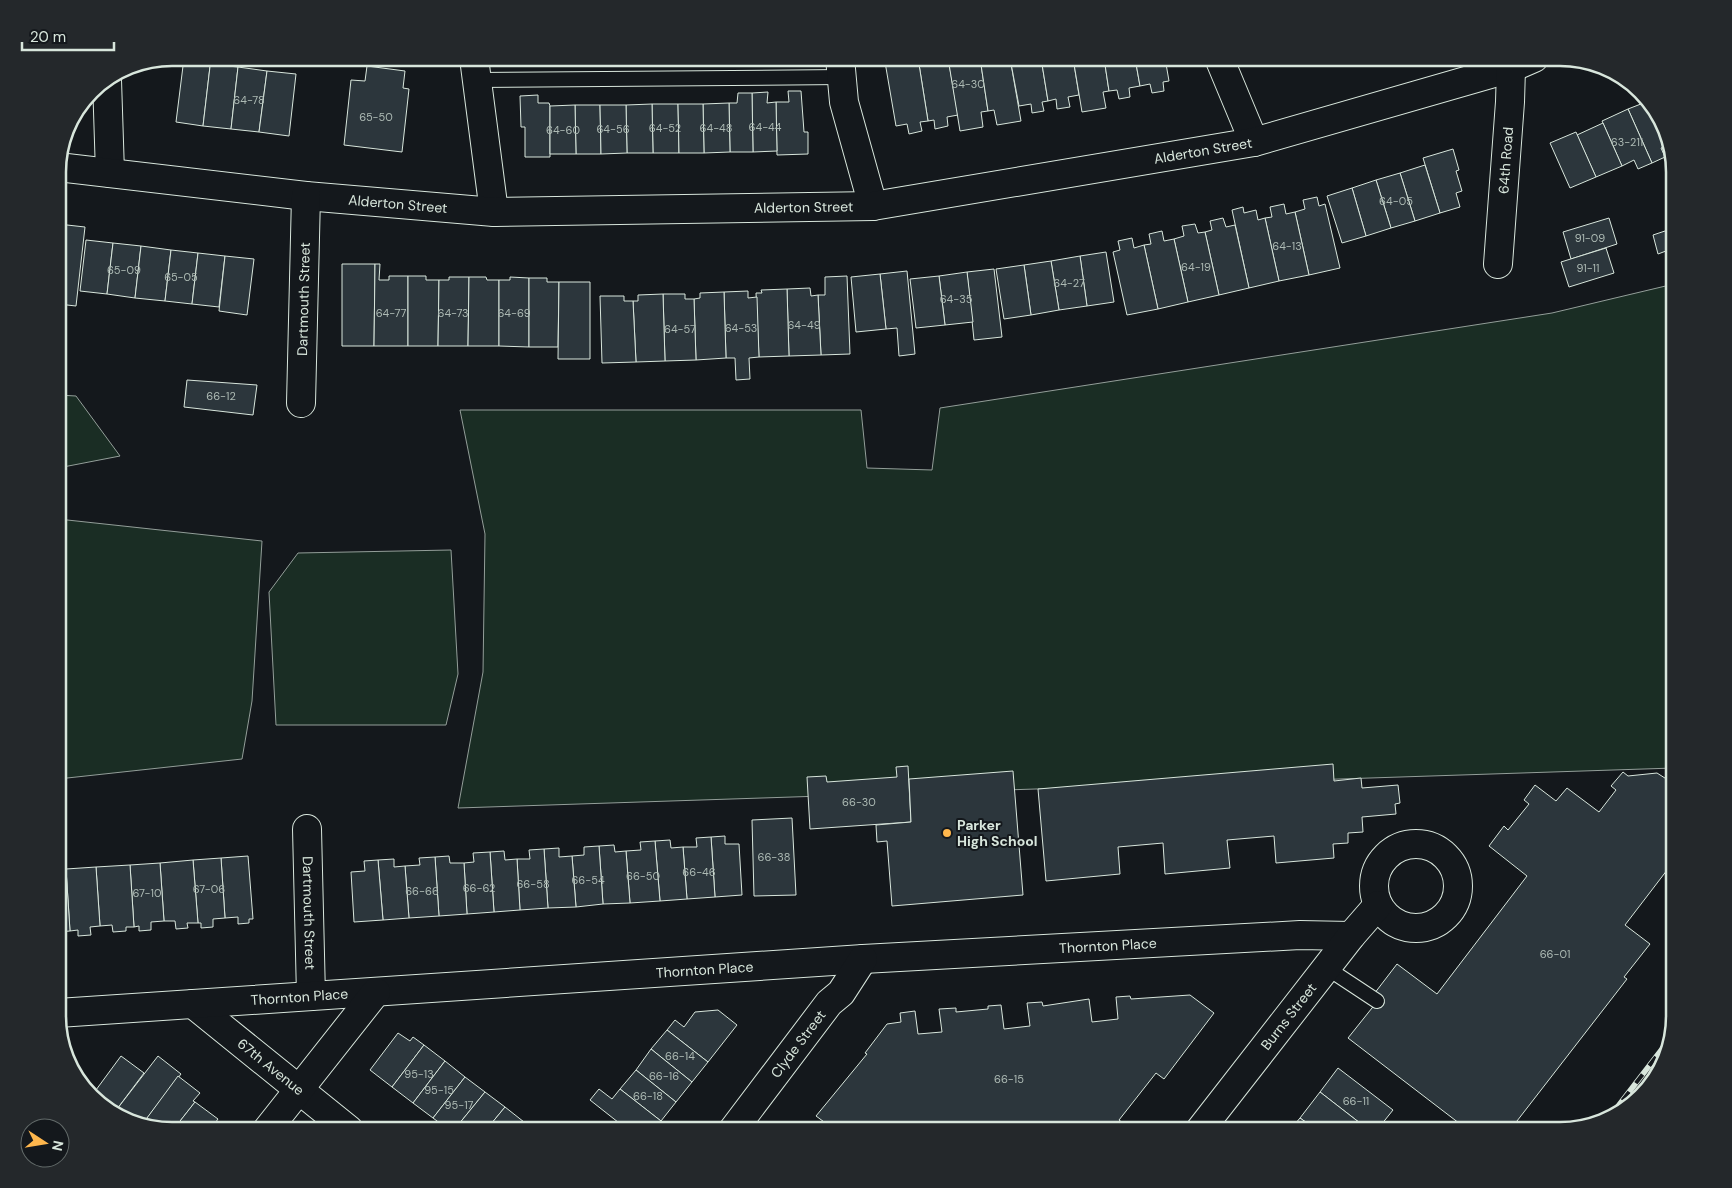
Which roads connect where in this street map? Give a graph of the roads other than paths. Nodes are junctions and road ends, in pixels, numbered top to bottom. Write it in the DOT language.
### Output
graph roads {
  1 [pos="1222,66"];
  2 [pos="1501,66"];
  3 [pos="1517,66"];
  4 [pos="841,67"];
  5 [pos="476,69"];
  6 [pos="107,88"];
  7 [pos="1254,142"];
  8 [pos="66,168"];
  9 [pos="110,173"];
  10 [pos="306,196"];
  11 [pos="873,206"];
  12 [pos="494,212"];
  13 [pos="1498,264"];
  14 [pos="301,403"];
  15 [pos="307,829"];
  16 [pos="1378,905"];
  17 [pos="1351,936"];
  18 [pos="863,959"];
  19 [pos="1327,968"];
  20 [pos="376,992"];
  21 [pos="311,996"];
  22 [pos="1377,1001"];
  23 [pos="193,1004"];
  24 [pos="66,1012"];
  25 [pos="298,1090"];
  26 [pos="273,1122"];
  27 [pos="339,1122"];
  28 [pos="738,1122"];
  29 [pos="1206,1122"];
  1 -- 7 [label="street"];
  2 -- 7 [label="street, Alderton Street"];
  3 -- 13 [label="street, 64th Road"];
  4 -- 5 [label="lane"];
  4 -- 11 [label="street"];
  5 -- 12 [label="street"];
  6 -- 9 [label="street"];
  7 -- 11 [label="street, Alderton Street"];
  8 -- 9 [label="street, Alderton Street"];
  9 -- 10 [label="street, Alderton Street"];
  10 -- 12 [label="street, Alderton Street"];
  10 -- 14 [label="street, Dartmouth Street"];
  11 -- 12 [label="street, Alderton Street"];
  15 -- 21 [label="street, Dartmouth Street"];
  16 -- 17 [label="street, Burns Street"];
  17 -- 18 [label="street, Thornton Place"];
  17 -- 19 [label="street, Burns Street"];
  18 -- 20 [label="street, Thornton Place"];
  18 -- 28 [label="street, Clyde Street"];
  19 -- 22 [label="lane"];
  19 -- 29 [label="street, Burns Street"];
  20 -- 21 [label="street, Thornton Place"];
  20 -- 25 [label="street"];
  21 -- 23 [label="street, Thornton Place"];
  23 -- 24 [label="street, Thornton Place"];
  23 -- 25 [label="street, 67th Avenue"];
  25 -- 26 [label="street"];
  25 -- 27 [label="street, 67th Avenue"];
}
